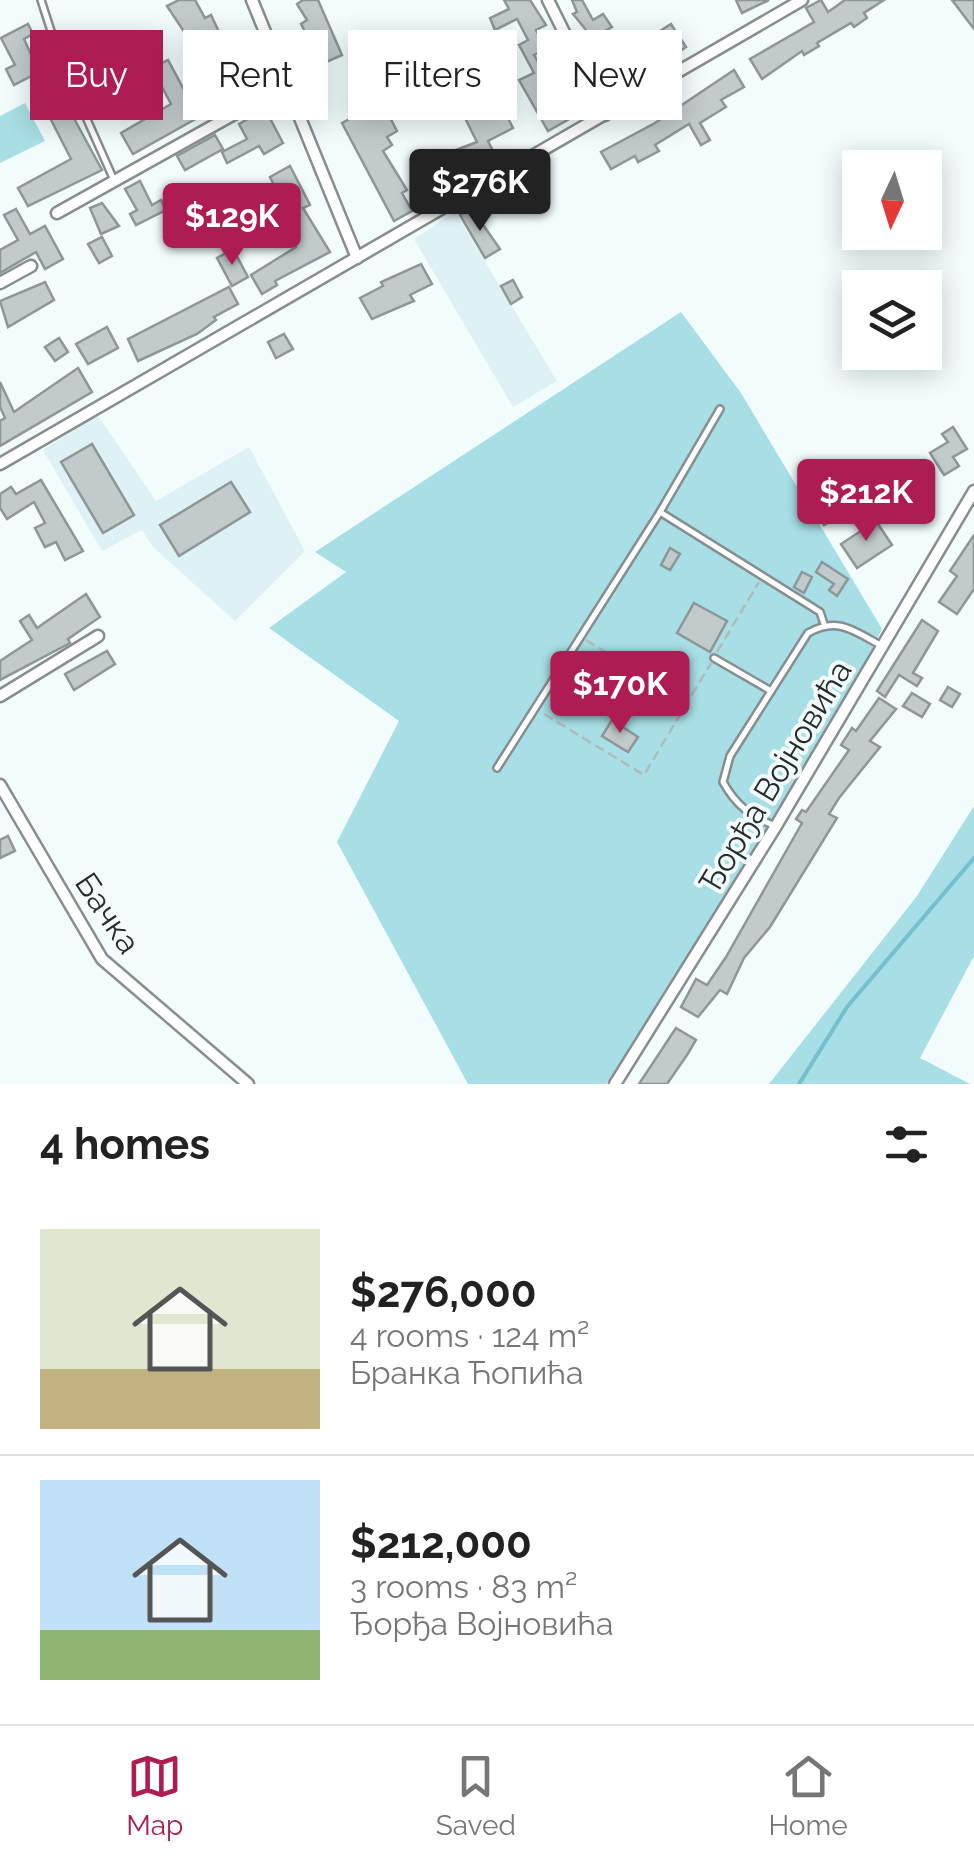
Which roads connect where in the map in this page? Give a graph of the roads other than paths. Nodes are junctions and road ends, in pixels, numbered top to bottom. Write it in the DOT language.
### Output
graph roads {
  1 [pos="41,0"];
  2 [pos="252,0"];
  3 [pos="548,0"];
  4 [pos="796,2"];
  5 [pos="265,30"];
  6 [pos="563,30"];
  7 [pos="682,69"];
  8 [pos="223,120"];
  9 [pos="302,120"];
  10 [pos="595,120"];
  11 [pos="114,181"];
  12 [pos="57,213"];
  13 [pos="357,258"];
  14 [pos="32,266"];
  15 [pos="0,284"];
  16 [pos="720,409"];
  17 [pos="0,464"];
  18 [pos="974,491"];
  19 [pos="660,512"];
  20 [pos="824,624"];
  21 [pos="98,636"];
  22 [pos="882,646"];
  23 [pos="714,658"];
  24 [pos="771,692"];
  25 [pos="0,696"];
  26 [pos="498,768"];
  27 [pos="0,786"];
  28 [pos="776,826"];
  29 [pos="248,1084"];
  30 [pos="615,1084"];
  1 -- 11 [label="lane"];
  2 -- 5 [label="street"];
  3 -- 6 [label="street"];
  4 -- 7 [label="street"];
  8 -- 11 [label="street"];
  9 -- 13 [label="street"];
  10 -- 13 [label="street"];
  11 -- 12 [label="street"];
  13 -- 17 [label="street"];
  14 -- 15 [label="street"];
  16 -- 19 [label="lane"];
  18 -- 22 [label="street, Ђорђа Војновића"];
  19 -- 20 [label="lane"];
  19 -- 26 [label="lane"];
  20 -- 22 [label="lane"];
  20 -- 24 [label="lane"];
  21 -- 25 [label="street"];
  22 -- 28 [label="street, Ђорђа Војновића"];
  23 -- 24 [label="lane"];
  24 -- 28 [label="lane"];
  27 -- 29 [label="street, Бачка"];
  28 -- 30 [label="street, Ђорђа Војновића"];
}
